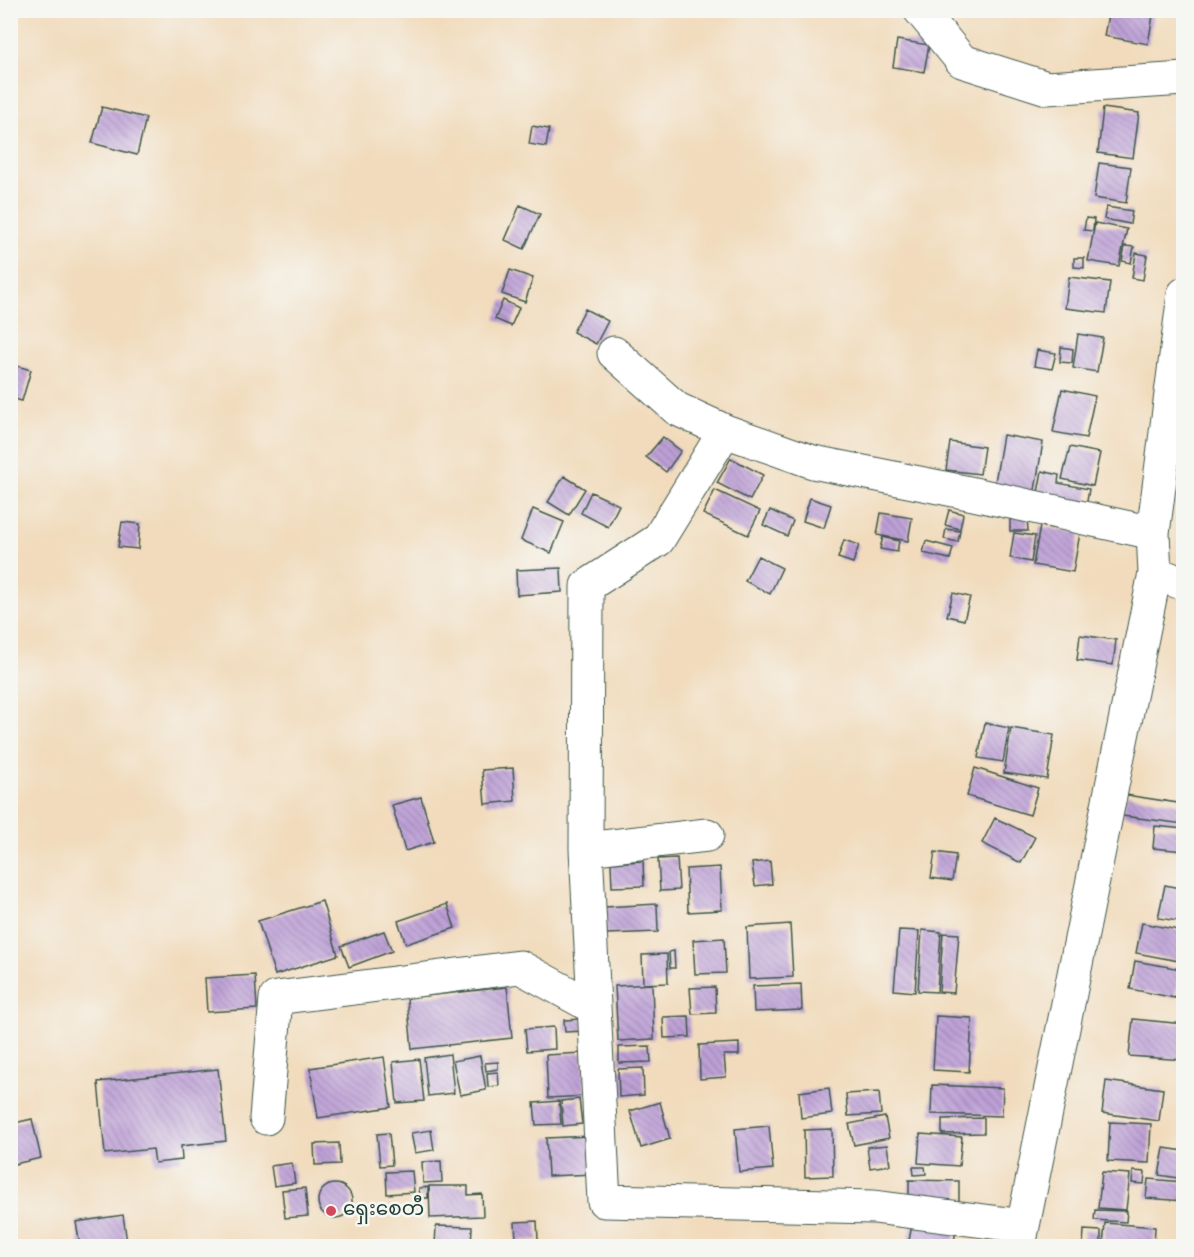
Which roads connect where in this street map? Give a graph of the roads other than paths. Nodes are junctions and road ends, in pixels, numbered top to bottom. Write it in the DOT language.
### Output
graph roads {
  1 [pos="920,10"];
  2 [pos="1184,79"];
  3 [pos="1184,294"];
  4 [pos="614,353"];
  5 [pos="725,431"];
  6 [pos="1153,533"];
  7 [pos="1169,578"];
  8 [pos="707,835"];
  9 [pos="586,849"];
  10 [pos="593,1007"];
  11 [pos="266,1118"];
  12 [pos="1021,1236"];
  1 -- 2 [label="street"];
  3 -- 6 [label="street"];
  4 -- 5 [label="street"];
  5 -- 6 [label="street"];
  5 -- 9 [label="street"];
  6 -- 7 [label="street"];
  7 -- 12 [label="street"];
  8 -- 9 [label="street"];
  9 -- 10 [label="street"];
  10 -- 11 [label="street"];
  10 -- 12 [label="street"];
}
